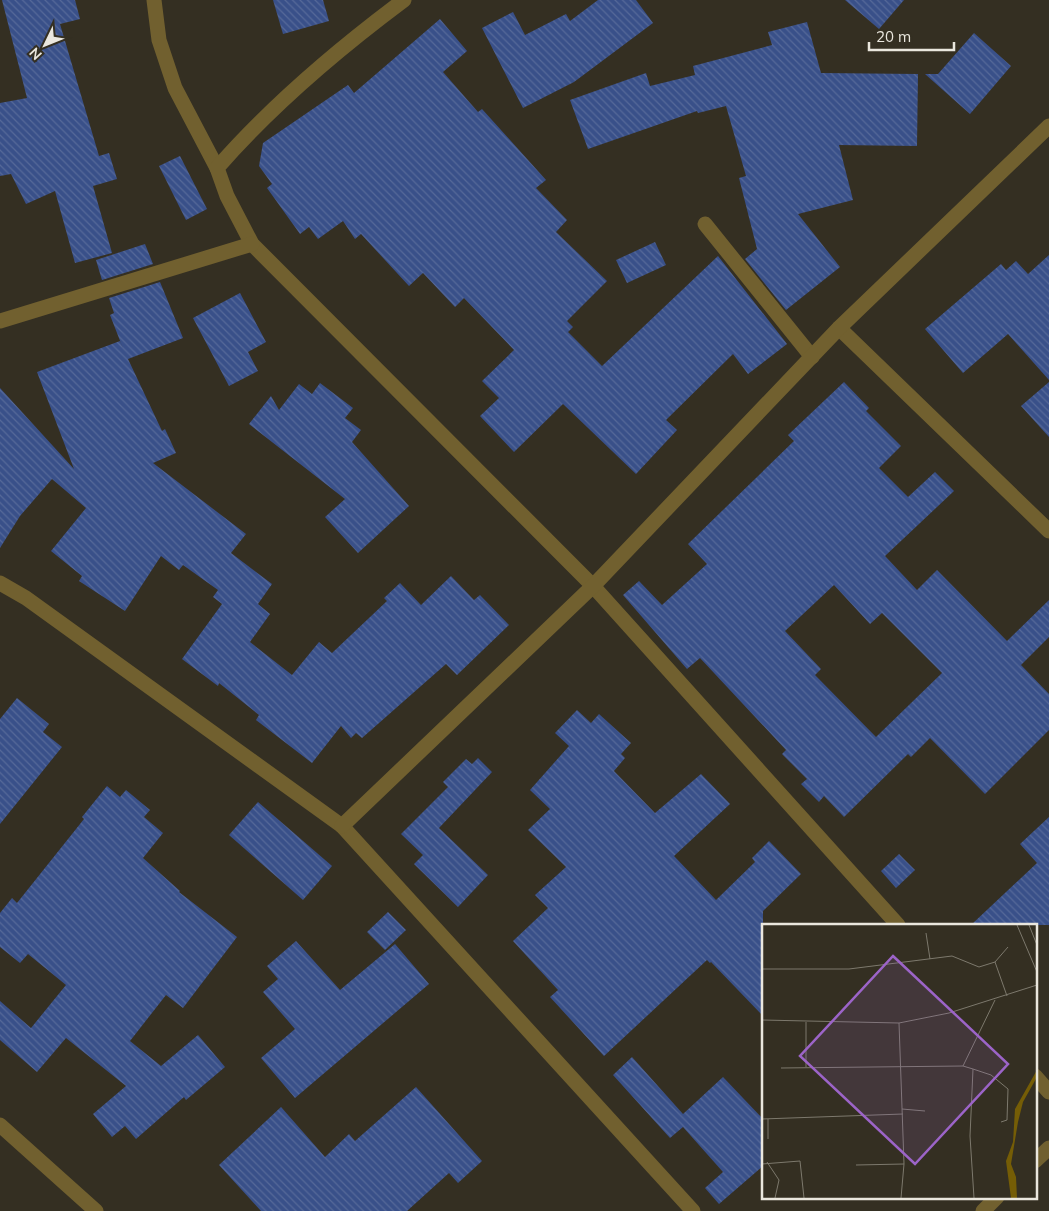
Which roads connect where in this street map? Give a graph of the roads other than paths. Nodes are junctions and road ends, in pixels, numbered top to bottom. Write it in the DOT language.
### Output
graph roads {
  1 [pos="154,0"];
  2 [pos="404,0"];
  3 [pos="1049,126"];
  4 [pos="217,168"];
  5 [pos="705,224"];
  6 [pos="252,244"];
  7 [pos="0,321"];
  8 [pos="839,328"];
  9 [pos="812,357"];
  10 [pos="1049,531"];
  11 [pos="0,583"];
  12 [pos="593,586"];
  13 [pos="342,826"];
  14 [pos="897,924"];
  15 [pos="1036,1077"];
  16 [pos="1049,1092"];
  17 [pos="0,1125"];
  18 [pos="1049,1148"];
  19 [pos="1036,1160"];
  20 [pos="996,1198"];
  21 [pos="96,1211"];
  22 [pos="693,1211"];
  23 [pos="982,1211"];
  1 -- 4 [label="street"];
  2 -- 4 [label="street"];
  3 -- 8 [label="street"];
  4 -- 6 [label="street"];
  5 -- 9 [label="street"];
  6 -- 7 [label="street"];
  6 -- 12 [label="street"];
  8 -- 9 [label="street"];
  8 -- 10 [label="street"];
  9 -- 12 [label="street"];
  11 -- 13 [label="street"];
  12 -- 13 [label="street"];
  12 -- 14 [label="street"];
  13 -- 22 [label="street"];
  15 -- 16 [label="street"];
  17 -- 21 [label="street"];
  18 -- 19 [label="street"];
  20 -- 23 [label="street"];
}
